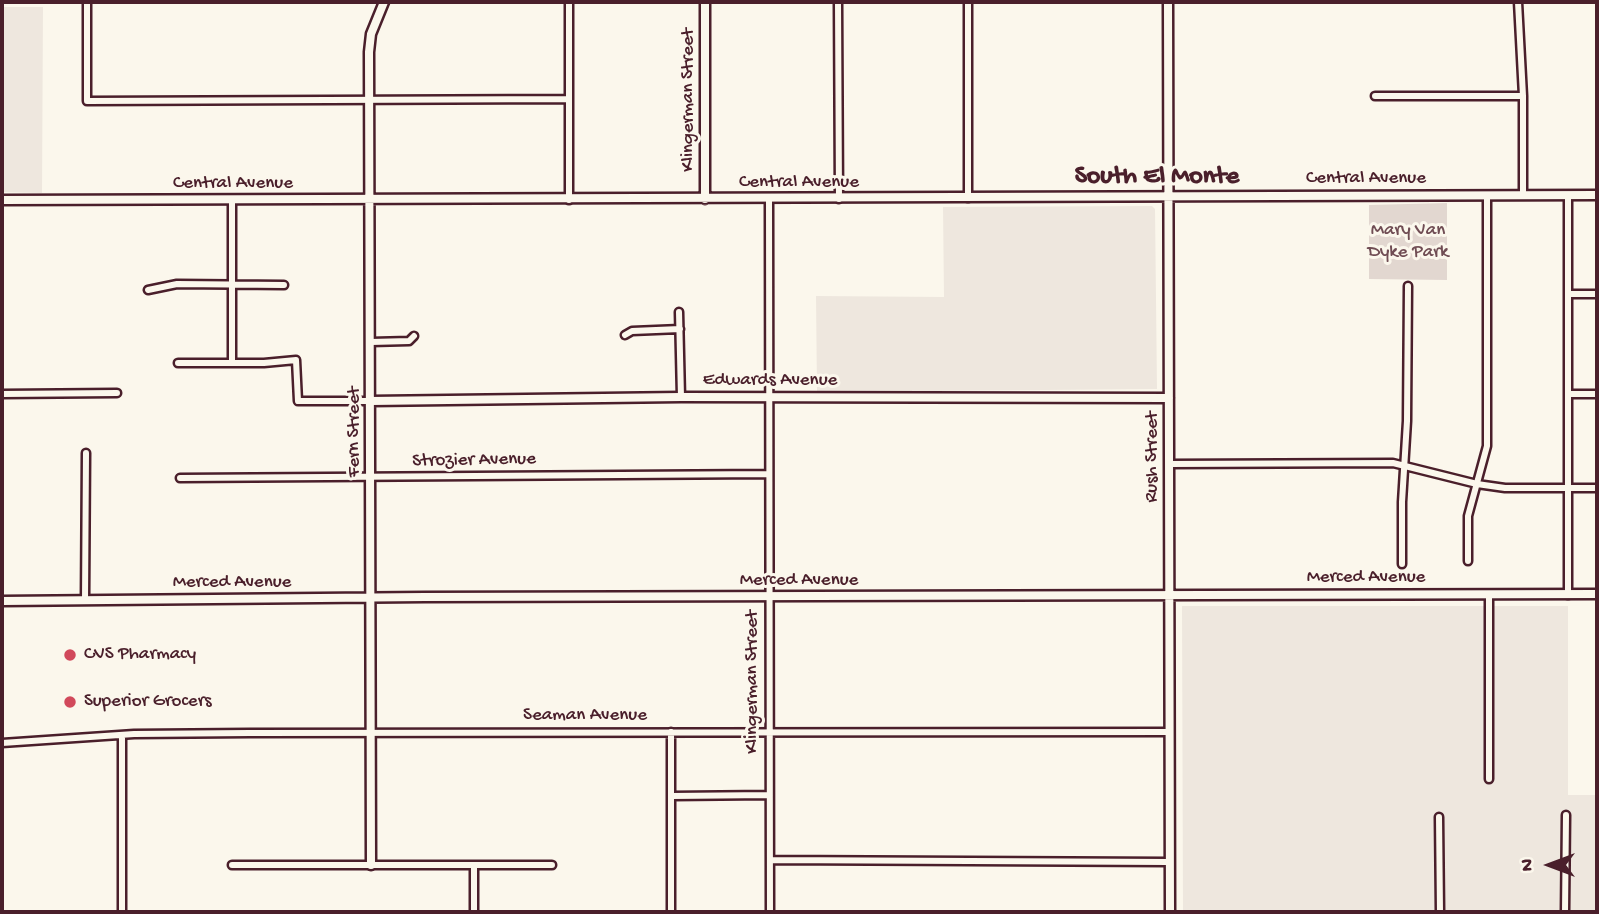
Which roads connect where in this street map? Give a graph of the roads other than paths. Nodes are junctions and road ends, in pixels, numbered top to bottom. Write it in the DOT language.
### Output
graph roads {
  1 [pos="87,2"];
  2 [pos="384,2"];
  3 [pos="569,2"];
  4 [pos="705,2"];
  5 [pos="838,2"];
  6 [pos="968,2"];
  7 [pos="1168,2"];
  8 [pos="1518,2"];
  9 [pos="1375,96"];
  10 [pos="1523,96"];
  11 [pos="569,99"];
  12 [pos="369,100"];
  13 [pos="1487,195"];
  14 [pos="1523,195"];
  15 [pos="1568,195"];
  16 [pos="1597,195"];
  17 [pos="968,198"];
  18 [pos="1168,198"];
  19 [pos="705,199"];
  20 [pos="769,199"];
  21 [pos="839,199"];
  22 [pos="2,200"];
  23 [pos="232,200"];
  24 [pos="369,200"];
  25 [pos="569,200"];
  26 [pos="284,285"];
  27 [pos="233,286"];
  28 [pos="1408,286"];
  29 [pos="148,290"];
  30 [pos="1568,295"];
  31 [pos="1597,295"];
  32 [pos="679,312"];
  33 [pos="680,329"];
  34 [pos="625,335"];
  35 [pos="414,337"];
  36 [pos="371,342"];
  37 [pos="178,363"];
  38 [pos="232,363"];
  39 [pos="117,393"];
  40 [pos="2,394"];
  41 [pos="1568,394"];
  42 [pos="1597,394"];
  43 [pos="681,397"];
  44 [pos="770,397"];
  45 [pos="1169,398"];
  46 [pos="371,401"];
  47 [pos="86,453"];
  48 [pos="1169,464"];
  49 [pos="1405,464"];
  50 [pos="769,474"];
  51 [pos="180,478"];
  52 [pos="371,478"];
  53 [pos="1477,484"];
  54 [pos="1568,488"];
  55 [pos="1597,488"];
  56 [pos="1468,561"];
  57 [pos="1402,564"];
  58 [pos="1489,594"];
  59 [pos="1597,594"];
  60 [pos="1169,595"];
  61 [pos="1568,595"];
  62 [pos="371,598"];
  63 [pos="769,598"];
  64 [pos="85,600"];
  65 [pos="2,601"];
  66 [pos="769,730"];
  67 [pos="671,732"];
  68 [pos="1169,732"];
  69 [pos="371,733"];
  70 [pos="122,735"];
  71 [pos="2,743"];
  72 [pos="1489,779"];
  73 [pos="769,795"];
  74 [pos="671,796"];
  75 [pos="1566,815"];
  76 [pos="1439,817"];
  77 [pos="770,860"];
  78 [pos="1169,862"];
  79 [pos="552,864"];
  80 [pos="232,865"];
  81 [pos="371,865"];
  82 [pos="474,865"];
  83 [pos="122,912"];
  84 [pos="474,912"];
  85 [pos="671,912"];
  86 [pos="770,912"];
  87 [pos="1170,912"];
  88 [pos="1440,912"];
  89 [pos="1564,912"];
  1 -- 12 [label="street"];
  2 -- 12 [label="street, Fern Street"];
  3 -- 11 [label="street"];
  4 -- 19 [label="street, Klingerman Street"];
  5 -- 21 [label="street"];
  6 -- 17 [label="street"];
  7 -- 18 [label="street, Rush Street"];
  8 -- 10 [label="street"];
  9 -- 10 [label="street"];
  10 -- 14 [label="street"];
  11 -- 12 [label="street"];
  11 -- 25 [label="street"];
  12 -- 24 [label="street, Fern Street"];
  13 -- 14 [label="street, Central Avenue"];
  13 -- 18 [label="street, Central Avenue"];
  13 -- 53 [label="street"];
  14 -- 15 [label="street, Central Avenue"];
  15 -- 16 [label="street, Central Avenue"];
  15 -- 30 [label="street"];
  17 -- 18 [label="street, Central Avenue"];
  17 -- 21 [label="street, Central Avenue"];
  18 -- 45 [label="street, Rush Street"];
  19 -- 20 [label="street, Central Avenue"];
  19 -- 25 [label="street, Central Avenue"];
  20 -- 21 [label="street, Central Avenue"];
  20 -- 44 [label="street, Klingerman Street"];
  22 -- 23 [label="street, Central Avenue"];
  23 -- 24 [label="street, Central Avenue"];
  23 -- 27 [label="street"];
  24 -- 25 [label="street, Central Avenue"];
  24 -- 36 [label="street, Fern Street"];
  26 -- 27 [label="street"];
  27 -- 29 [label="street"];
  27 -- 38 [label="street"];
  28 -- 49 [label="street"];
  30 -- 31 [label="street"];
  30 -- 41 [label="street"];
  32 -- 33 [label="street"];
  33 -- 34 [label="street"];
  33 -- 43 [label="street"];
  35 -- 36 [label="street"];
  36 -- 46 [label="street, Fern Street"];
  37 -- 38 [label="street"];
  38 -- 46 [label="street"];
  39 -- 40 [label="street"];
  41 -- 42 [label="street"];
  41 -- 54 [label="street"];
  43 -- 44 [label="street, Edwards Avenue"];
  43 -- 46 [label="street, Edwards Avenue"];
  44 -- 45 [label="street, Edwards Avenue"];
  44 -- 50 [label="street, Klingerman Street"];
  45 -- 48 [label="street, Rush Street"];
  46 -- 52 [label="street, Fern Street"];
  47 -- 64 [label="street"];
  48 -- 49 [label="street"];
  48 -- 60 [label="street, Rush Street"];
  49 -- 53 [label="street"];
  49 -- 57 [label="street"];
  50 -- 52 [label="street, Strozier Avenue"];
  50 -- 63 [label="street, Klingerman Street"];
  51 -- 52 [label="street, Strozier Avenue"];
  52 -- 62 [label="street, Fern Street"];
  53 -- 54 [label="street"];
  53 -- 56 [label="street"];
  54 -- 55 [label="street"];
  54 -- 61 [label="street"];
  58 -- 60 [label="street, Merced Avenue"];
  58 -- 61 [label="street, Merced Avenue"];
  58 -- 72 [label="street"];
  59 -- 61 [label="street, Merced Avenue"];
  60 -- 63 [label="street, Merced Avenue"];
  60 -- 68 [label="street, Rush Street"];
  62 -- 63 [label="street, Merced Avenue"];
  62 -- 64 [label="street, Merced Avenue"];
  62 -- 69 [label="street, Fern Street"];
  63 -- 66 [label="street, Klingerman Street"];
  64 -- 65 [label="street, Merced Avenue"];
  66 -- 67 [label="street, Seaman Avenue"];
  66 -- 68 [label="street, Seaman Avenue"];
  66 -- 73 [label="street, Klingerman Street"];
  67 -- 69 [label="street, Seaman Avenue"];
  67 -- 74 [label="street"];
  68 -- 78 [label="street, Rush Street"];
  69 -- 70 [label="street, Seaman Avenue"];
  69 -- 81 [label="street, Fern Street"];
  70 -- 71 [label="street, Seaman Avenue"];
  70 -- 83 [label="street"];
  73 -- 74 [label="street"];
  73 -- 77 [label="street, Klingerman Street"];
  74 -- 85 [label="street"];
  75 -- 89 [label="street"];
  76 -- 88 [label="street"];
  77 -- 78 [label="street"];
  77 -- 86 [label="street, Klingerman Street"];
  78 -- 87 [label="street, Rush Street"];
  79 -- 82 [label="street"];
  80 -- 81 [label="street"];
  81 -- 82 [label="street"];
  82 -- 84 [label="street"];
}
